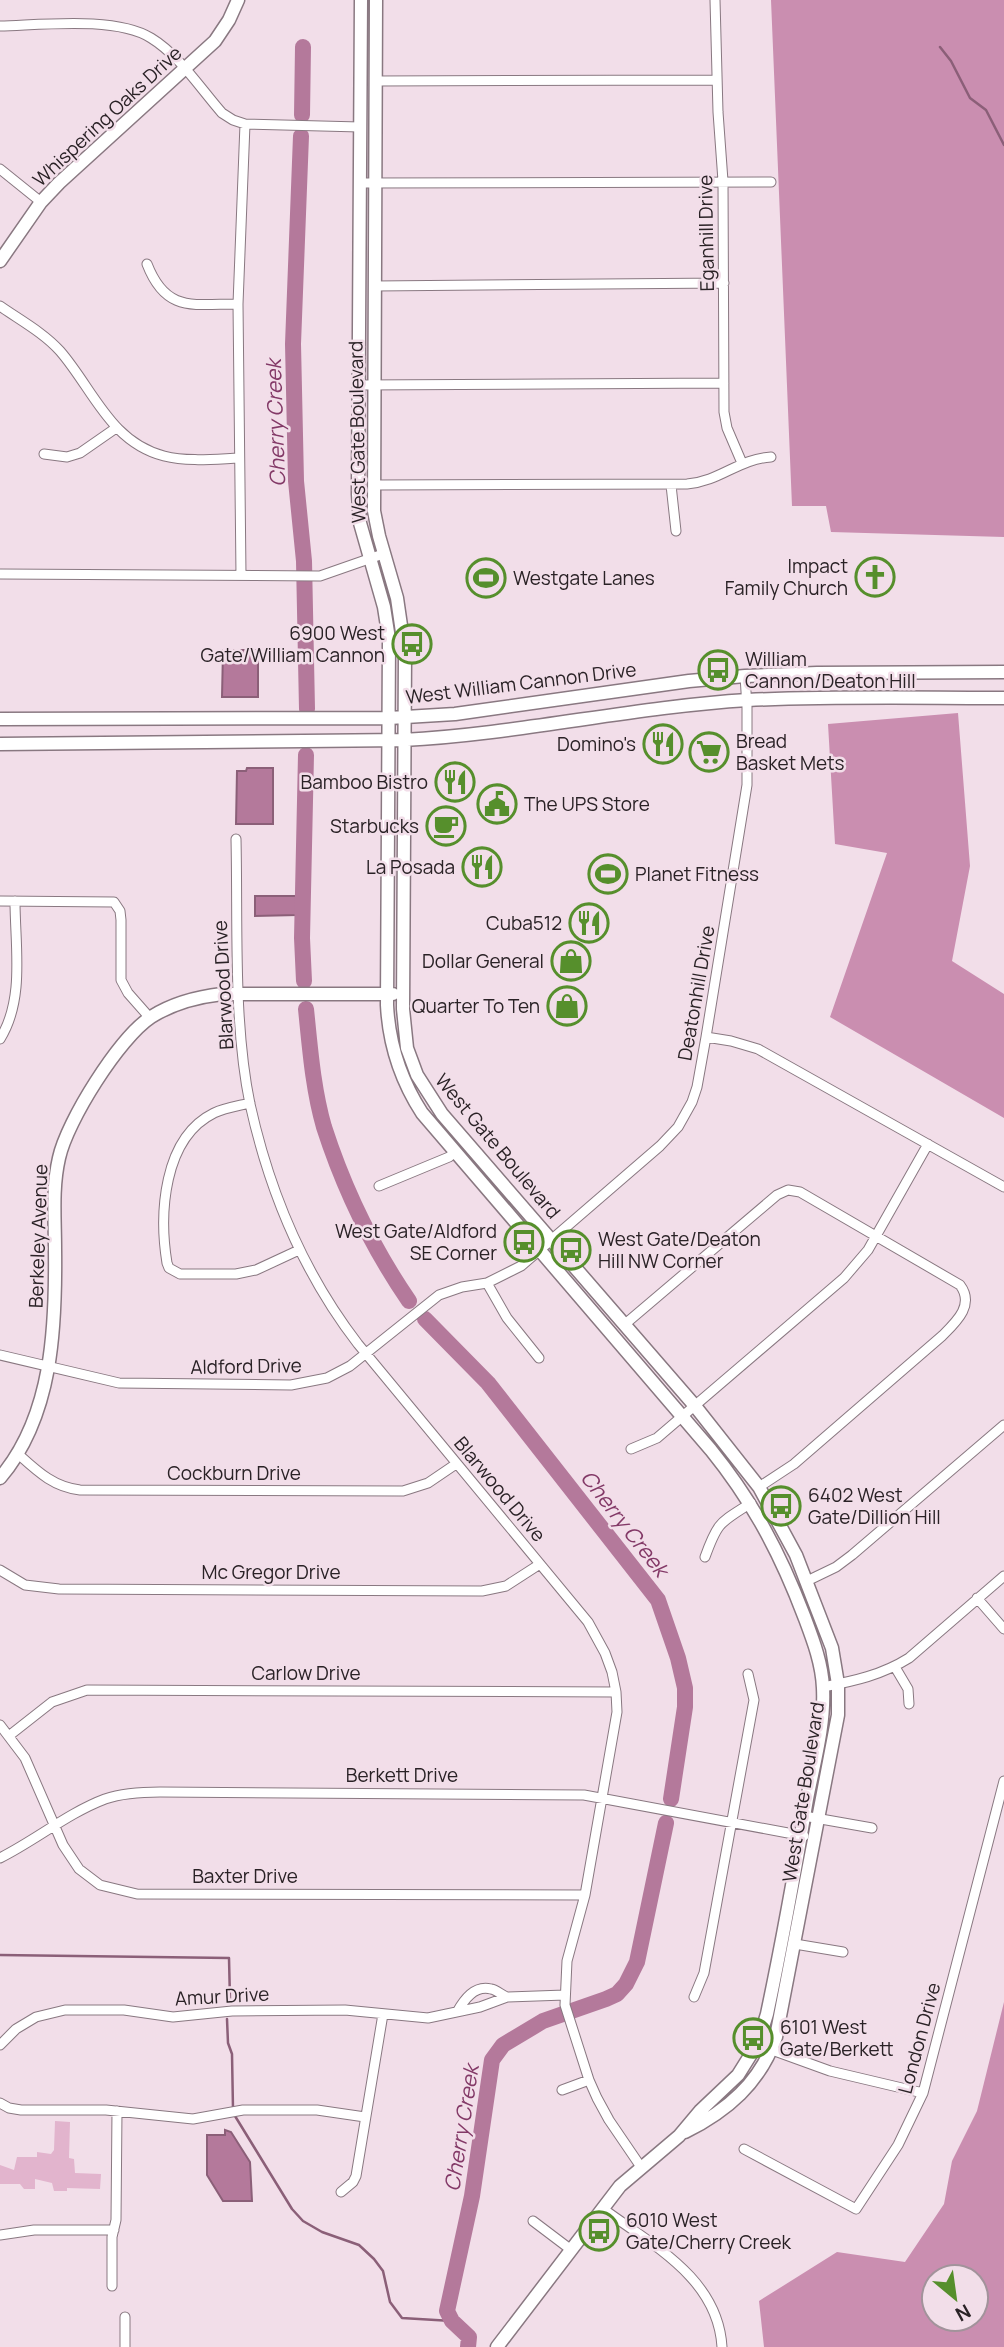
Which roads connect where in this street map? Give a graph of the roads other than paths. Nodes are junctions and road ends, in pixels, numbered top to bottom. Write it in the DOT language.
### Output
graph roads {
  1 [pos="238,0"];
  2 [pos="361,0"];
  3 [pos="376,0"];
  4 [pos="715,0"];
  5 [pos="0,26"];
  6 [pos="185,70"];
  7 [pos="717,80"];
  8 [pos="376,81"];
  9 [pos="245,124"];
  10 [pos="360,127"];
  11 [pos="0,169"];
  12 [pos="723,181"];
  13 [pos="771,182"];
  14 [pos="360,183"];
  15 [pos="375,184"];
  16 [pos="41,202"];
  17 [pos="0,261"];
  18 [pos="148,264"];
  19 [pos="724,283"];
  20 [pos="375,286"];
  21 [pos="238,304"];
  22 [pos="0,306"];
  23 [pos="724,383"];
  24 [pos="359,385"];
  25 [pos="374,385"];
  26 [pos="116,428"];
  27 [pos="44,454"];
  28 [pos="771,457"];
  29 [pos="239,458"];
  30 [pos="742,463"];
  31 [pos="374,485"];
  32 [pos="671,485"];
  33 [pos="676,531"];
  34 [pos="383,554"];
  35 [pos="369,557"];
  36 [pos="0,574"];
  37 [pos="241,575"];
  38 [pos="1004,672"];
  39 [pos="745,676"];
  40 [pos="1004,698"];
  41 [pos="548,700"];
  42 [pos="747,700"];
  43 [pos="403,717"];
  44 [pos="389,718"];
  45 [pos="0,719"];
  46 [pos="554,724"];
  47 [pos="388,740"];
  48 [pos="403,740"];
  49 [pos="0,744"];
  50 [pos="236,839"];
  51 [pos="404,893"];
  52 [pos="387,894"];
  53 [pos="0,901"];
  54 [pos="15,901"];
  55 [pos="402,993"];
  56 [pos="387,994"];
  57 [pos="239,995"];
  58 [pos="150,1018"];
  59 [pos="706,1037"];
  60 [pos="0,1039"];
  61 [pos="250,1103"];
  62 [pos="928,1144"];
  63 [pos="455,1152"];
  64 [pos="379,1186"];
  65 [pos="1004,1187"];
  66 [pos="876,1237"];
  67 [pos="552,1240"];
  68 [pos="299,1250"];
  69 [pos="540,1251"];
  70 [pos="488,1283"];
  71 [pos="624,1325"];
  72 [pos="365,1353"];
  73 [pos="0,1355"];
  74 [pos="539,1358"];
  75 [pos="48,1367"];
  76 [pos="695,1406"];
  77 [pos="683,1417"];
  78 [pos="1004,1425"];
  79 [pos="631,1449"];
  80 [pos="17,1453"];
  81 [pos="456,1464"];
  82 [pos="0,1478"];
  83 [pos="759,1487"];
  84 [pos="751,1503"];
  85 [pos="705,1557"];
  86 [pos="540,1564"];
  87 [pos="0,1570"];
  88 [pos="1004,1576"];
  89 [pos="807,1581"];
  90 [pos="977,1598"];
  91 [pos="1004,1629"];
  92 [pos="895,1667"];
  93 [pos="748,1674"];
  94 [pos="838,1684"];
  95 [pos="823,1688"];
  96 [pos="616,1692"];
  97 [pos="909,1704"];
  98 [pos="0,1725"];
  99 [pos="10,1735"];
  100 [pos="1004,1781"];
  101 [pos="603,1798"];
  102 [pos="804,1816"];
  103 [pos="820,1818"];
  104 [pos="732,1822"];
  105 [pos="55,1827"];
  106 [pos="872,1828"];
  107 [pos="801,1835"];
  108 [pos="816,1838"];
  109 [pos="0,1858"];
  110 [pos="585,1895"];
  111 [pos="796,1944"];
  112 [pos="843,1952"];
  113 [pos="507,1997"];
  114 [pos="694,1997"];
  115 [pos="565,2000"];
  116 [pos="457,2012"];
  117 [pos="383,2014"];
  118 [pos="0,2045"];
  119 [pos="772,2050"];
  120 [pos="589,2080"];
  121 [pos="562,2090"];
  122 [pos="923,2093"];
  123 [pos="0,2103"];
  124 [pos="117,2111"];
  125 [pos="365,2117"];
  126 [pos="678,2136"];
  127 [pos="744,2150"];
  128 [pos="640,2167"];
  129 [pos="341,2192"];
  130 [pos="602,2208"];
  131 [pos="533,2221"];
  132 [pos="114,2230"];
  133 [pos="0,2235"];
  134 [pos="570,2249"];
  135 [pos="112,2287"];
  136 [pos="125,2317"];
  137 [pos="125,2347"];
  138 [pos="498,2347"];
  139 [pos="722,2347"];
  1 -- 6 [label="main road, Whispering Oaks Drive"];
  2 -- 10 [label="main road, West Gate Boulevard"];
  3 -- 8 [label="main road, West Gate Boulevard"];
  4 -- 7 [label="street, Eganhill Drive"];
  5 -- 6 [label="street"];
  6 -- 9 [label="street"];
  6 -- 16 [label="main road, Whispering Oaks Drive"];
  7 -- 8 [label="street"];
  7 -- 12 [label="street, Eganhill Drive"];
  8 -- 15 [label="main road, West Gate Boulevard"];
  9 -- 10 [label="street"];
  9 -- 21 [label="street"];
  10 -- 14 [label="main road, West Gate Boulevard"];
  11 -- 16 [label="street"];
  12 -- 13 [label="street"];
  12 -- 15 [label="street"];
  12 -- 19 [label="street, Eganhill Drive"];
  14 -- 15 [label="street"];
  14 -- 24 [label="main road, West Gate Boulevard"];
  15 -- 20 [label="main road, West Gate Boulevard"];
  16 -- 17 [label="main road, Whispering Oaks Drive"];
  18 -- 21 [label="street"];
  19 -- 20 [label="street"];
  19 -- 23 [label="street, Eganhill Drive"];
  20 -- 25 [label="main road, West Gate Boulevard"];
  21 -- 29 [label="street"];
  22 -- 26 [label="street"];
  23 -- 25 [label="street"];
  23 -- 30 [label="street, Eganhill Drive"];
  24 -- 25 [label="street"];
  24 -- 35 [label="main road, West Gate Boulevard"];
  25 -- 31 [label="main road, West Gate Boulevard"];
  26 -- 27 [label="street"];
  26 -- 29 [label="street"];
  28 -- 30 [label="street"];
  29 -- 37 [label="street"];
  30 -- 32 [label="street"];
  31 -- 32 [label="street"];
  31 -- 34 [label="main road, West Gate Boulevard"];
  32 -- 33 [label="street"];
  34 -- 35 [label="street"];
  34 -- 43 [label="main road, West Gate Boulevard"];
  35 -- 37 [label="street"];
  35 -- 44 [label="main road, West Gate Boulevard"];
  36 -- 37 [label="street"];
  38 -- 39 [label="main road, West William Cannon Drive"];
  39 -- 41 [label="main road, West William Cannon Drive"];
  39 -- 42 [label="street, Deatonhill Drive"];
  40 -- 42 [label="main road"];
  41 -- 43 [label="main road, West William Cannon Drive"];
  41 -- 46 [label="main road"];
  42 -- 46 [label="main road"];
  42 -- 59 [label="street, Deatonhill Drive"];
  43 -- 44 [label="main road, West William Cannon Drive"];
  43 -- 48 [label="main road, West Gate Boulevard"];
  44 -- 45 [label="main road, West William Cannon Drive"];
  44 -- 47 [label="main road, West Gate Boulevard"];
  46 -- 48 [label="main road"];
  47 -- 48 [label="main road"];
  47 -- 49 [label="main road"];
  47 -- 52 [label="main road, West Gate Boulevard"];
  48 -- 51 [label="main road, West Gate Boulevard"];
  50 -- 57 [label="street, Blarwood Drive"];
  51 -- 52 [label="main road"];
  51 -- 55 [label="main road, West Gate Boulevard"];
  52 -- 56 [label="main road, West Gate Boulevard"];
  53 -- 54 [label="street"];
  54 -- 58 [label="street"];
  54 -- 60 [label="street"];
  55 -- 56 [label="main road, Berkeley Avenue"];
  55 -- 67 [label="main road, West Gate Boulevard"];
  56 -- 57 [label="main road, Berkeley Avenue"];
  56 -- 63 [label="main road, West Gate Boulevard"];
  57 -- 58 [label="main road, Berkeley Avenue"];
  57 -- 61 [label="street, Blarwood Drive"];
  58 -- 75 [label="main road, Berkeley Avenue"];
  59 -- 62 [label="street"];
  59 -- 67 [label="street, Deatonhill Drive"];
  61 -- 68 [label="street, Blarwood Drive"];
  61 -- 68 [label="street"];
  62 -- 65 [label="street"];
  62 -- 66 [label="street"];
  63 -- 64 [label="street"];
  63 -- 69 [label="main road, West Gate Boulevard"];
  66 -- 71 [label="street"];
  66 -- 76 [label="street"];
  66 -- 83 [label="street"];
  67 -- 69 [label="street, Deatonhill Drive"];
  67 -- 71 [label="main road, West Gate Boulevard"];
  68 -- 72 [label="street, Blarwood Drive"];
  69 -- 70 [label="street, Aldford Drive"];
  69 -- 77 [label="main road, West Gate Boulevard"];
  70 -- 72 [label="street, Aldford Drive"];
  70 -- 74 [label="street"];
  71 -- 76 [label="main road, West Gate Boulevard"];
  72 -- 75 [label="street, Aldford Drive"];
  72 -- 81 [label="street, Blarwood Drive"];
  73 -- 75 [label="street, Aldford Drive"];
  75 -- 80 [label="main road, Berkeley Avenue"];
  76 -- 77 [label="street"];
  76 -- 83 [label="main road, West Gate Boulevard"];
  77 -- 79 [label="street"];
  77 -- 84 [label="main road, West Gate Boulevard"];
  78 -- 89 [label="street"];
  80 -- 81 [label="street, Cockburn Drive"];
  80 -- 82 [label="main road, Berkeley Avenue"];
  81 -- 86 [label="street, Blarwood Drive"];
  83 -- 89 [label="main road, West Gate Boulevard"];
  84 -- 85 [label="street"];
  84 -- 95 [label="main road, West Gate Boulevard"];
  86 -- 87 [label="street, Mc Gregor Drive"];
  86 -- 96 [label="street, Blarwood Drive"];
  88 -- 90 [label="street"];
  89 -- 94 [label="main road, West Gate Boulevard"];
  90 -- 91 [label="street"];
  90 -- 92 [label="street"];
  92 -- 94 [label="street"];
  92 -- 97 [label="street"];
  93 -- 104 [label="street"];
  94 -- 95 [label="street"];
  94 -- 103 [label="main road, West Gate Boulevard"];
  95 -- 102 [label="main road, West Gate Boulevard"];
  96 -- 99 [label="street, Carlow Drive"];
  96 -- 101 [label="street, Blarwood Drive"];
  98 -- 99 [label="street, Baxter Drive"];
  99 -- 105 [label="street, Baxter Drive"];
  100 -- 122 [label="street, London Drive"];
  101 -- 104 [label="street, Berkett Drive"];
  101 -- 105 [label="street, Berkett Drive"];
  101 -- 110 [label="street, Blarwood Drive"];
  102 -- 103 [label="street"];
  102 -- 107 [label="main road, West Gate Boulevard"];
  103 -- 106 [label="street"];
  103 -- 108 [label="main road, West Gate Boulevard"];
  104 -- 107 [label="street, Berkett Drive"];
  104 -- 114 [label="street"];
  105 -- 109 [label="street, Berkett Drive"];
  105 -- 110 [label="street, Baxter Drive"];
  107 -- 108 [label="street, Berkett Drive"];
  107 -- 126 [label="main road, West Gate Boulevard"];
  108 -- 111 [label="main road, West Gate Boulevard"];
  110 -- 115 [label="street, Blarwood Drive"];
  111 -- 112 [label="street"];
  111 -- 119 [label="main road, West Gate Boulevard"];
  113 -- 115 [label="street, Amur Drive"];
  113 -- 116 [label="street, Amur Drive"];
  113 -- 116 [label="street, Amur Drive"];
  115 -- 120 [label="street, Blarwood Drive"];
  116 -- 117 [label="street, Amur Drive"];
  117 -- 118 [label="street, Amur Drive"];
  117 -- 125 [label="street"];
  119 -- 122 [label="street"];
  119 -- 126 [label="main road, West Gate Boulevard"];
  120 -- 121 [label="street"];
  120 -- 128 [label="street, Blarwood Drive"];
  122 -- 127 [label="street, London Drive"];
  123 -- 124 [label="street"];
  124 -- 125 [label="street"];
  124 -- 132 [label="street"];
  125 -- 129 [label="street"];
  126 -- 128 [label="main road, West Gate Boulevard"];
  128 -- 130 [label="main road, West Gate Boulevard"];
  130 -- 134 [label="main road, West Gate Boulevard"];
  130 -- 139 [label="street"];
  131 -- 134 [label="street"];
  132 -- 133 [label="street"];
  132 -- 135 [label="street"];
  134 -- 138 [label="main road, West Gate Boulevard"];
  136 -- 137 [label="street"];
}
